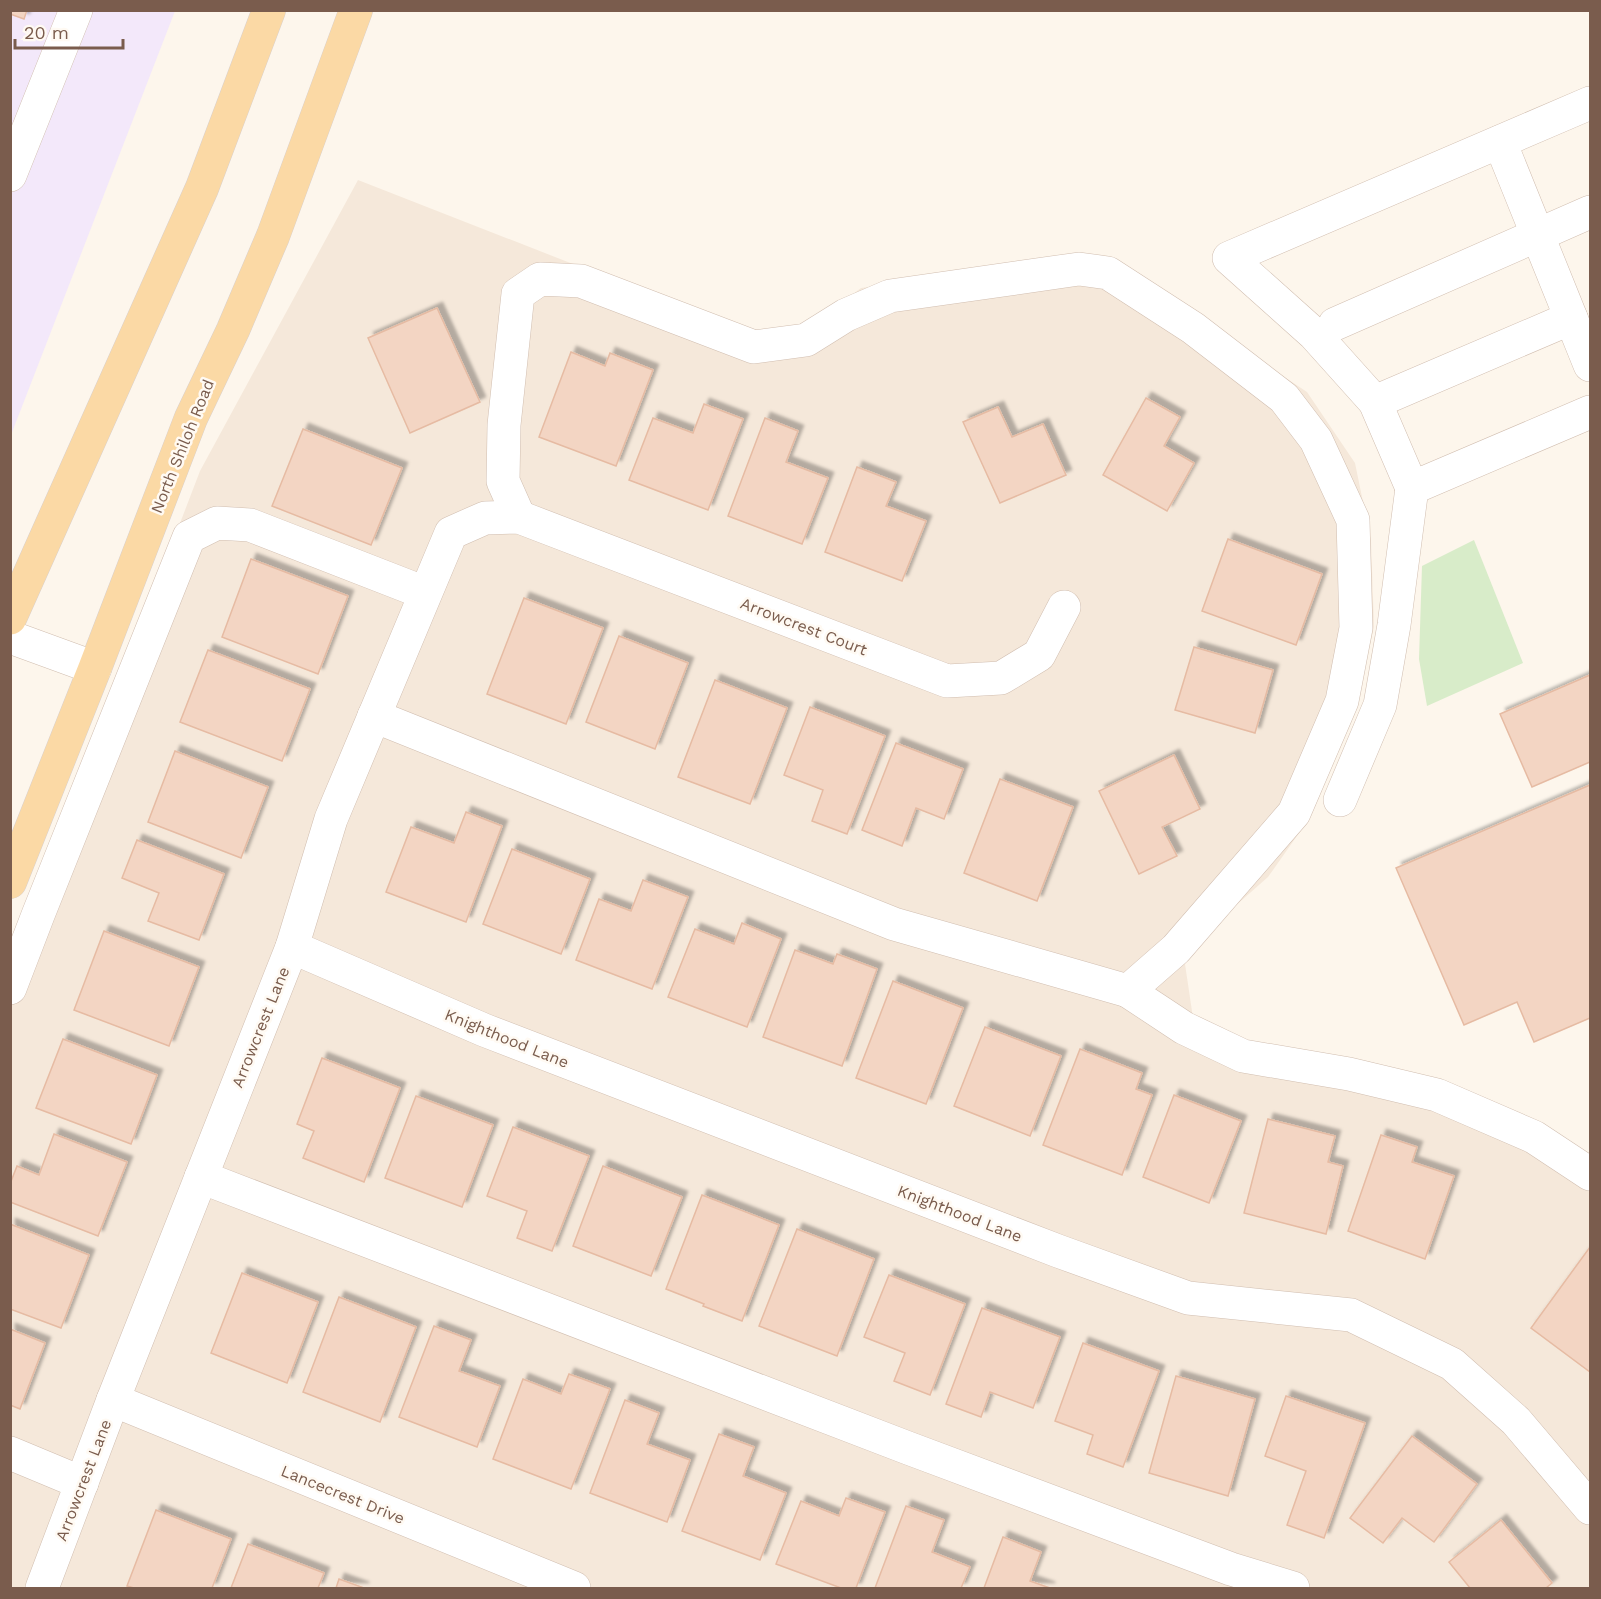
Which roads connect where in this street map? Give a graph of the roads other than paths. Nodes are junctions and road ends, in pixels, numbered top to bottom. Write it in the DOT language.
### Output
graph roads {
  1 [pos="76,10"];
  2 [pos="269,10"];
  3 [pos="356,10"];
  4 [pos="1590,104"];
  5 [pos="1500,142"];
  6 [pos="10,175"];
  7 [pos="1590,212"];
  8 [pos="1538,236"];
  9 [pos="1572,318"];
  10 [pos="1335,324"];
  11 [pos="1590,365"];
  12 [pos="1375,402"];
  13 [pos="1590,412"];
  14 [pos="1412,488"];
  15 [pos="519,517"];
  16 [pos="425,593"];
  17 [pos="1064,607"];
  18 [pos="10,618"];
  19 [pos="10,637"];
  20 [pos="95,668"];
  21 [pos="374,716"];
  22 [pos="1340,801"];
  23 [pos="10,882"];
  24 [pos="292,947"];
  25 [pos="10,988"];
  26 [pos="1128,991"];
  27 [pos="1590,1174"];
  28 [pos="201,1177"];
  29 [pos="113,1400"];
  30 [pos="10,1453"];
  31 [pos="82,1483"];
  32 [pos="1590,1508"];
  33 [pos="42,1588"];
  34 [pos="574,1588"];
  35 [pos="1293,1588"];
  1 -- 6 [label="street"];
  2 -- 18 [label="main road"];
  3 -- 20 [label="main road, North Shiloh Road"];
  4 -- 5 [label="street"];
  5 -- 8 [label="street"];
  5 -- 12 [label="street"];
  7 -- 8 [label="street"];
  8 -- 9 [label="street"];
  8 -- 10 [label="street"];
  9 -- 11 [label="street"];
  9 -- 12 [label="street"];
  12 -- 14 [label="street"];
  13 -- 14 [label="street"];
  14 -- 22 [label="street"];
  15 -- 16 [label="street, Arrowcrest Lane"];
  15 -- 17 [label="street, Arrowcrest Court"];
  15 -- 26 [label="street"];
  16 -- 21 [label="street, Arrowcrest Lane"];
  16 -- 25 [label="street"];
  19 -- 20 [label="street"];
  20 -- 23 [label="main road, North Shiloh Road"];
  21 -- 24 [label="street, Arrowcrest Lane"];
  21 -- 26 [label="street"];
  24 -- 28 [label="street, Arrowcrest Lane"];
  24 -- 32 [label="street, Knighthood Lane"];
  26 -- 27 [label="street"];
  28 -- 29 [label="street, Arrowcrest Lane"];
  28 -- 35 [label="street"];
  29 -- 31 [label="street, Arrowcrest Lane"];
  29 -- 34 [label="street, Lancecrest Drive"];
  30 -- 31 [label="street"];
  31 -- 33 [label="street, Arrowcrest Lane"];
}
